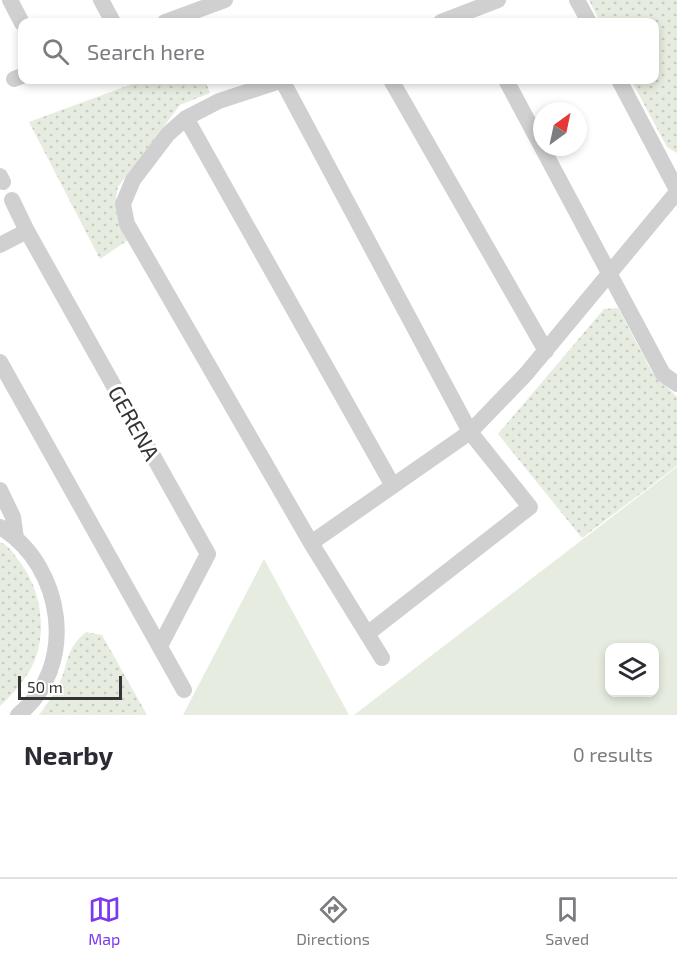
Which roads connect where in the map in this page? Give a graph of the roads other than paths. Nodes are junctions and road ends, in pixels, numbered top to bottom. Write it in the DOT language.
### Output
graph roads {
  1 [pos="10,0"];
  2 [pos="100,0"];
  3 [pos="225,0"];
  4 [pos="498,0"];
  5 [pos="577,0"];
  6 [pos="193,6"];
  7 [pos="473,16"];
  8 [pos="19,18"];
  9 [pos="111,18"];
  10 [pos="172,18"];
  11 [pos="587,18"];
  12 [pos="271,84"];
  13 [pos="285,84"];
  14 [pos="393,84"];
  15 [pos="509,84"];
  16 [pos="621,84"];
  17 [pos="186,118"];
  18 [pos="677,191"];
  19 [pos="12,200"];
  20 [pos="27,231"];
  21 [pos="0,245"];
  22 [pos="608,273"];
  23 [pos="546,351"];
  24 [pos="0,362"];
  25 [pos="677,384"];
  26 [pos="470,432"];
  27 [pos="393,486"];
  28 [pos="0,490"];
  29 [pos="0,527"];
  30 [pos="16,538"];
  31 [pos="311,543"];
  32 [pos="367,634"];
  33 [pos="160,646"];
  34 [pos="381,658"];
  35 [pos="184,690"];
  36 [pos="18,715"];
  1 -- 8 [label="street"];
  2 -- 9 [label="street"];
  3 -- 6 [label="street"];
  4 -- 7 [label="street"];
  5 -- 11 [label="street"];
  6 -- 10 [label="street"];
  12 -- 17 [label="street"];
  13 -- 26 [label="street"];
  14 -- 23 [label="street"];
  15 -- 22 [label="street"];
  16 -- 18 [label="street"];
  17 -- 27 [label="street"];
  17 -- 31 [label="street"];
  18 -- 22 [label="street"];
  19 -- 20 [label="street, GERENA"];
  20 -- 21 [label="street"];
  20 -- 33 [label="street, GERENA"];
  22 -- 23 [label="street"];
  22 -- 25 [label="street"];
  23 -- 26 [label="street"];
  24 -- 33 [label="street"];
  26 -- 27 [label="street"];
  26 -- 32 [label="street"];
  27 -- 31 [label="street"];
  28 -- 30 [label="street"];
  29 -- 30 [label="street"];
  30 -- 36 [label="street"];
  31 -- 32 [label="street"];
  32 -- 34 [label="street"];
  33 -- 35 [label="street"];
}
